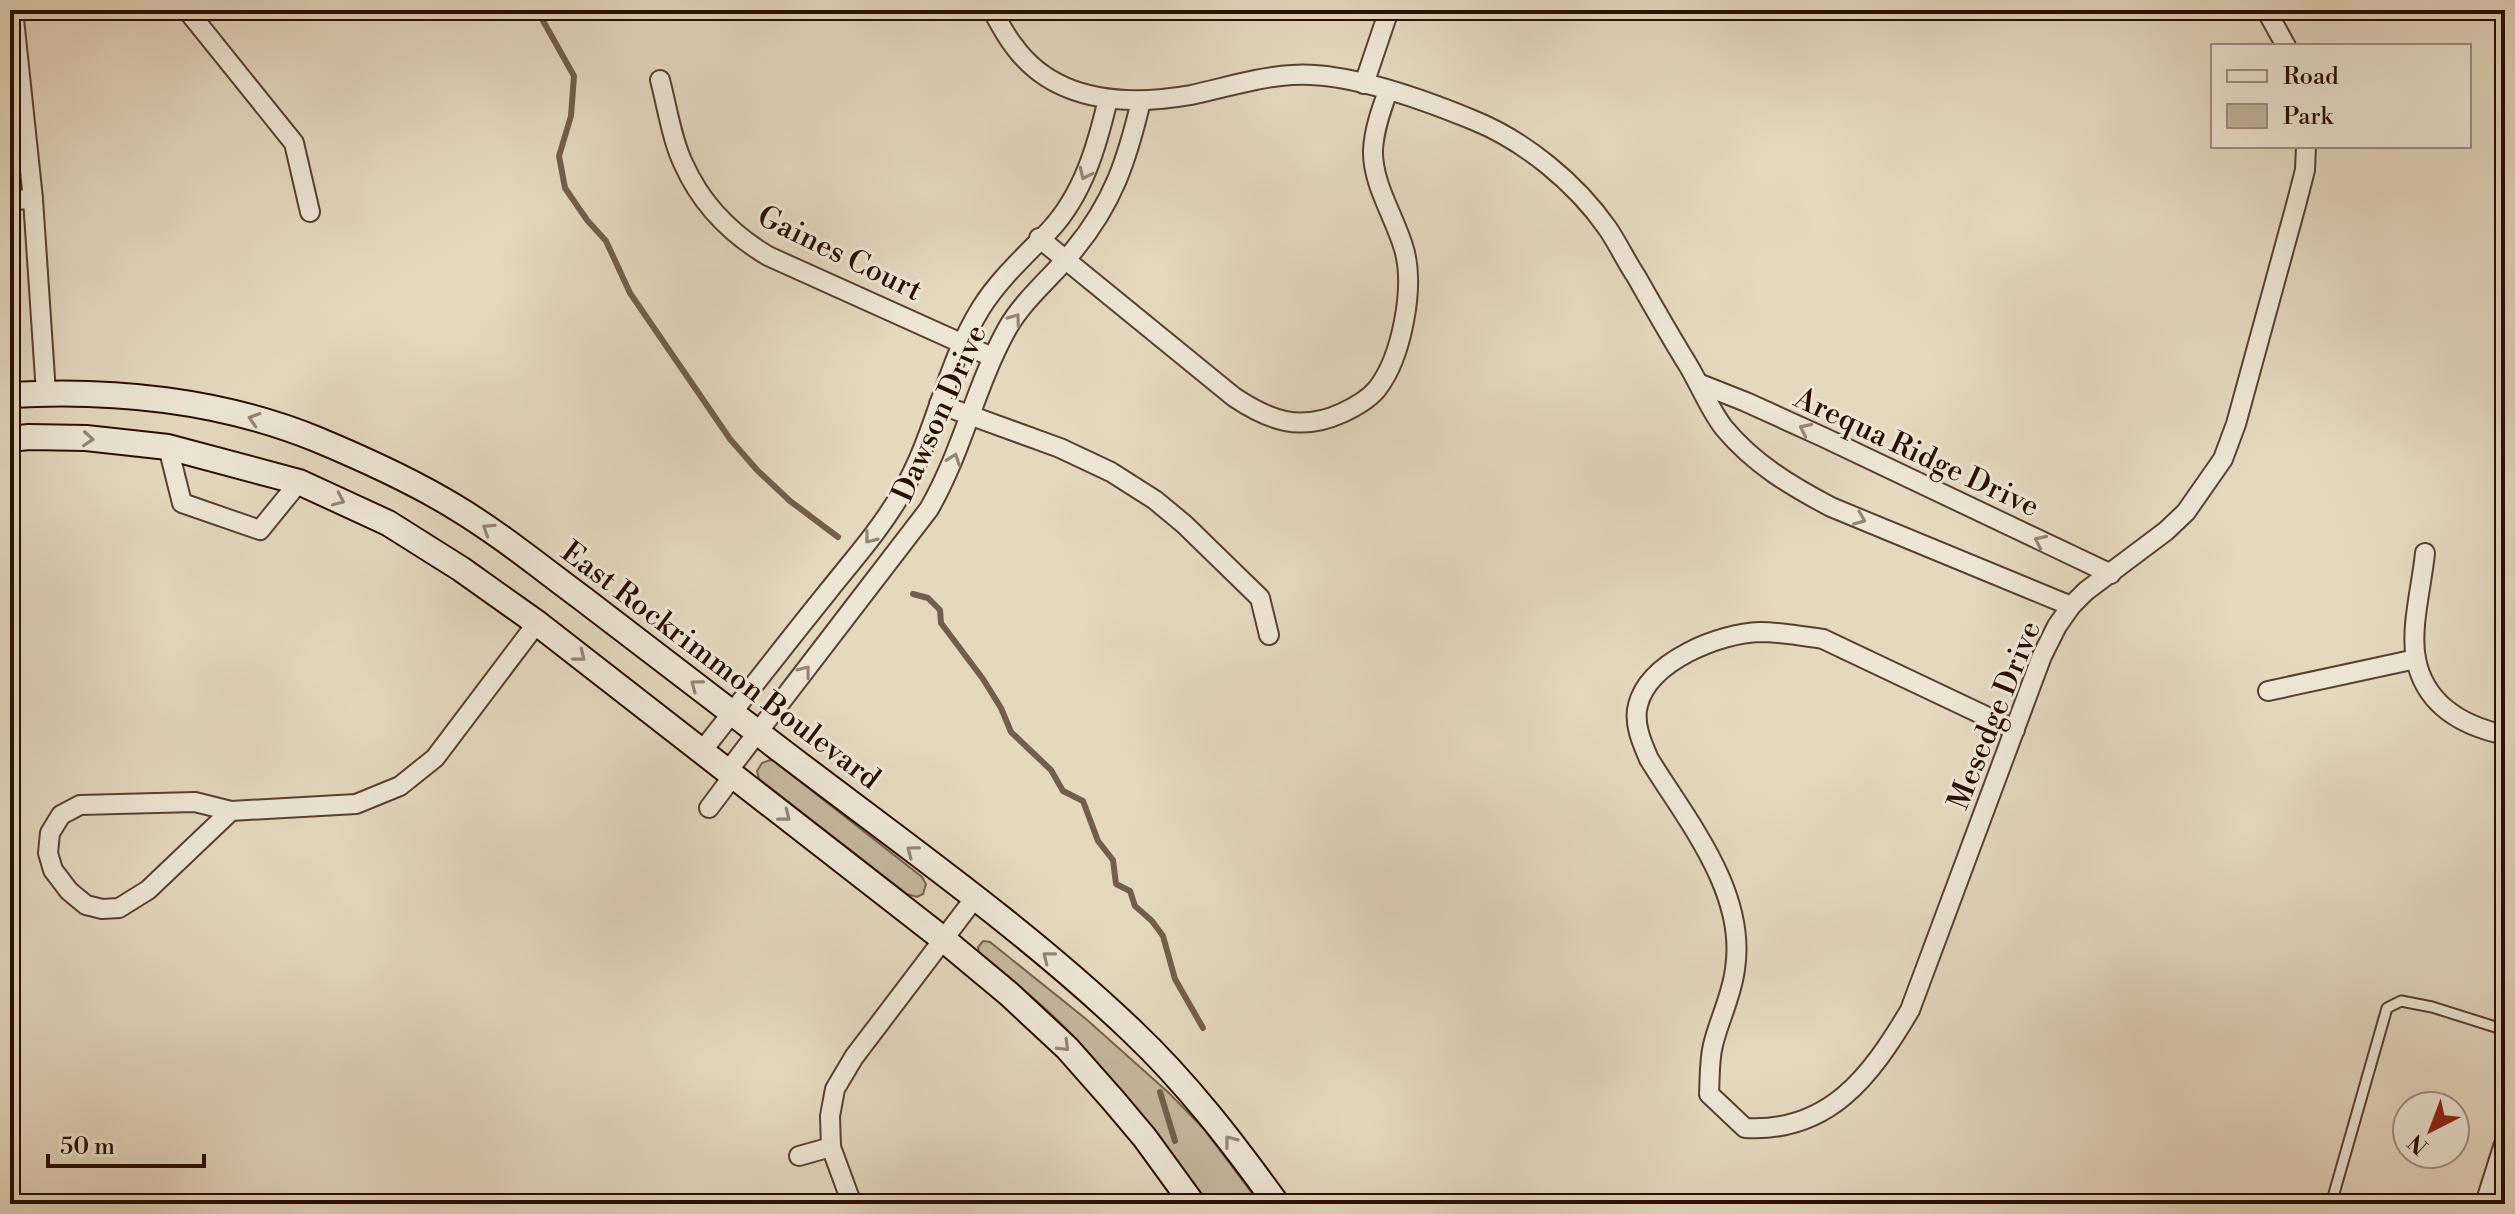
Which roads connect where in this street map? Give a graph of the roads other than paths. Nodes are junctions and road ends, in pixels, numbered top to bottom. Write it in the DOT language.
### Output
graph roads {
  1 [pos="13,10"];
  2 [pos="187,10"];
  3 [pos="992,10"];
  4 [pos="1389,10"];
  5 [pos="2266,10"];
  6 [pos="2285,44"];
  7 [pos="660,80"];
  8 [pos="1364,84"];
  9 [pos="1388,91"];
  10 [pos="1108,99"];
  11 [pos="1141,101"];
  12 [pos="2306,148"];
  13 [pos="33,199"];
  14 [pos="10,200"];
  15 [pos="310,212"];
  16 [pos="1039,238"];
  17 [pos="1065,260"];
  18 [pos="963,343"];
  19 [pos="992,357"];
  20 [pos="1698,383"];
  21 [pos="46,393"];
  22 [pos="10,395"];
  23 [pos="939,404"];
  24 [pos="970,414"];
  25 [pos="10,439"];
  26 [pos="168,447"];
  27 [pos="299,482"];
  28 [pos="2425,553"];
  29 [pos="2111,574"];
  30 [pos="2071,606"];
  31 [pos="537,623"];
  32 [pos="1269,635"];
  33 [pos="2416,659"];
  34 [pos="2268,691"];
  35 [pos="732,712"];
  36 [pos="2015,730"];
  37 [pos="758,733"];
  38 [pos="2505,735"];
  39 [pos="702,751"];
  40 [pos="730,773"];
  41 [pos="709,808"];
  42 [pos="231,811"];
  43 [pos="974,899"];
  44 [pos="943,939"];
  45 [pos="2505,1030"];
  46 [pos="831,1147"];
  47 [pos="2505,1147"];
  48 [pos="799,1156"];
  49 [pos="852,1204"];
  50 [pos="1193,1204"];
  51 [pos="1277,1204"];
  52 [pos="2331,1204"];
  53 [pos="2487,1204"];
  1 -- 13 [label="street"];
  2 -- 15 [label="street"];
  3 -- 10 [label="street"];
  4 -- 8 [label="street"];
  5 -- 6 [label="street"];
  7 -- 18 [label="street, Gaines Court"];
  8 -- 9 [label="street"];
  8 -- 11 [label="street"];
  9 -- 17 [label="street"];
  9 -- 20 [label="street"];
  10 -- 11 [label="street"];
  10 -- 16 [label="street, Dawson Drive, one-way"];
  11 -- 17 [label="street, Dawson Drive"];
  12 -- 29 [label="street, Mesedge Drive"];
  13 -- 14 [label="street"];
  13 -- 21 [label="street"];
  16 -- 17 [label="street"];
  16 -- 18 [label="street, Dawson Drive"];
  19 -- 17 [label="street, Dawson Drive, one-way"];
  18 -- 19 [label="street, Gaines Court"];
  18 -- 23 [label="street, Dawson Drive"];
  19 -- 24 [label="street, Dawson Drive"];
  29 -- 20 [label="street, Arequa Ridge Drive, one-way"];
  20 -- 30 [label="street, one-way"];
  21 -- 22 [label="main road, East Rockrimmon Boulevard"];
  35 -- 21 [label="main road, East Rockrimmon Boulevard, one-way"];
  23 -- 24 [label="street"];
  23 -- 35 [label="street, Dawson Drive, one-way"];
  24 -- 32 [label="street"];
  37 -- 24 [label="street, Dawson Drive, one-way"];
  25 -- 26 [label="main road, one-way"];
  26 -- 27 [label="main road"];
  26 -- 27 [label="street"];
  27 -- 31 [label="main road, one-way"];
  28 -- 33 [label="street"];
  29 -- 30 [label="street, Mesedge Drive"];
  30 -- 36 [label="street, Mesedge Drive"];
  31 -- 39 [label="main road, one-way"];
  31 -- 42 [label="street"];
  33 -- 34 [label="street"];
  33 -- 38 [label="street"];
  35 -- 37 [label="main road, East Rockrimmon Boulevard"];
  35 -- 39 [label="street, Dawson Drive"];
  36 -- 36 [label="street, Mesedge Drive"];
  37 -- 40 [label="street, Dawson Drive"];
  43 -- 37 [label="main road, East Rockrimmon Boulevard, one-way"];
  39 -- 40 [label="main road"];
  40 -- 41 [label="street, Dawson Drive"];
  40 -- 44 [label="main road, one-way"];
  42 -- 42 [label="street"];
  43 -- 44 [label="street"];
  51 -- 43 [label="main road, East Rockrimmon Boulevard, one-way"];
  44 -- 46 [label="street"];
  44 -- 50 [label="main road, one-way"];
  45 -- 52 [label="lane"];
  46 -- 48 [label="street"];
  46 -- 49 [label="street"];
  47 -- 53 [label="street"];
}
